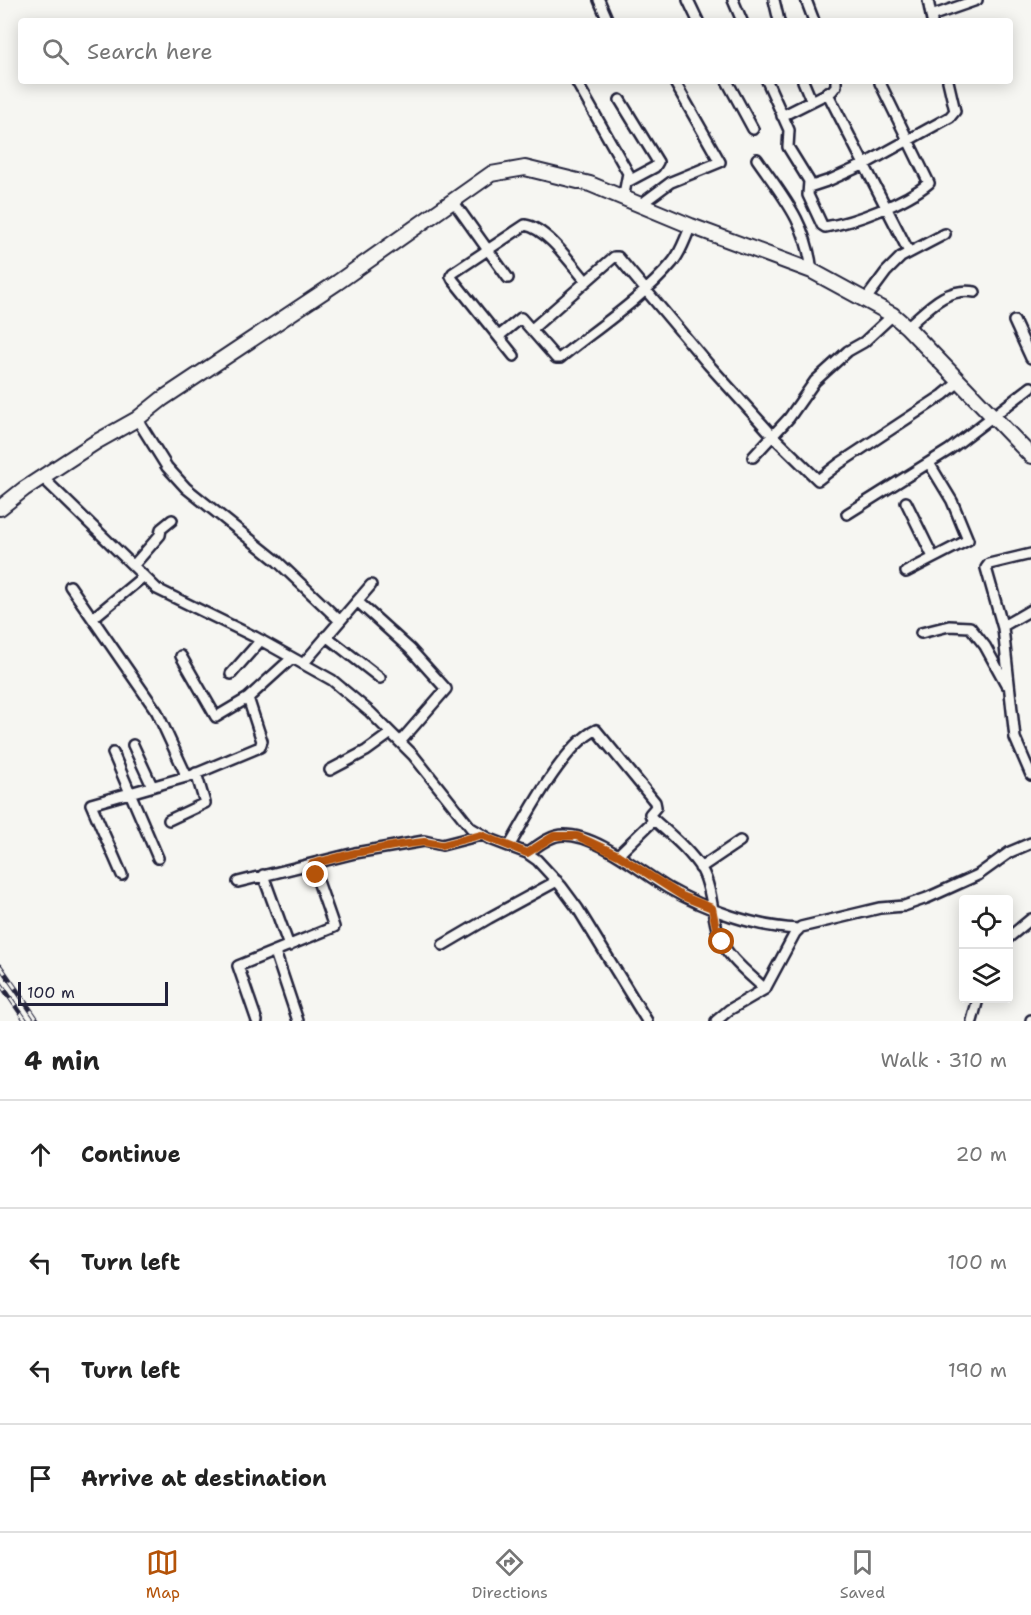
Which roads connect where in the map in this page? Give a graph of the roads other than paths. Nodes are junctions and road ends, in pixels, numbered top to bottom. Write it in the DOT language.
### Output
graph roads {
  1 [pos="599,0"];
  2 [pos="688,0"];
  3 [pos="733,0"];
  4 [pos="774,0"];
  5 [pos="806,0"];
  6 [pos="928,0"];
  7 [pos="977,0"];
  8 [pos="604,18"];
  9 [pos="697,18"];
  10 [pos="741,18"];
  11 [pos="778,18"];
  12 [pos="813,18"];
  13 [pos="932,18"];
  14 [pos="578,84"];
  15 [pos="676,84"];
  16 [pos="729,84"];
  17 [pos="768,84"];
  18 [pos="804,84"];
  19 [pos="836,84"];
  20 [pos="880,84"];
  21 [pos="949,84"];
  22 [pos="827,92"];
  23 [pos="620,100"];
  24 [pos="811,100"];
  25 [pos="782,116"];
  26 [pos="753,129"];
  27 [pos="908,141"];
  28 [pos="757,159"];
  29 [pos="863,165"];
  30 [pos="627,182"];
  31 [pos="809,187"];
  32 [pos="623,199"];
  33 [pos="453,201"];
  34 [pos="640,205"];
  35 [pos="886,207"];
  36 [pos="691,226"];
  37 [pos="945,234"];
  38 [pos="488,249"];
  39 [pos="909,252"];
  40 [pos="812,271"];
  41 [pos="508,278"];
  42 [pos="586,281"];
  43 [pos="646,288"];
  44 [pos="975,292"];
  45 [pos="866,299"];
  46 [pos="893,315"];
  47 [pos="1014,321"];
  48 [pos="908,327"];
  49 [pos="532,329"];
  50 [pos="499,336"];
  51 [pos="514,356"];
  52 [pos="1031,358"];
  53 [pos="960,381"];
  54 [pos="1031,387"];
  55 [pos="992,416"];
  56 [pos="136,419"];
  57 [pos="773,436"];
  58 [pos="1031,456"];
  59 [pos="753,457"];
  60 [pos="929,463"];
  61 [pos="42,477"];
  62 [pos="906,502"];
  63 [pos="0,508"];
  64 [pos="847,514"];
  65 [pos="172,520"];
  66 [pos="1031,554"];
  67 [pos="933,557"];
  68 [pos="134,566"];
  69 [pos="906,572"];
  70 [pos="144,576"];
  71 [pos="371,585"];
  72 [pos="70,586"];
  73 [pos="357,601"];
  74 [pos="1031,610"];
  75 [pos="93,618"];
  76 [pos="339,620"];
  77 [pos="1003,626"];
  78 [pos="921,633"];
  79 [pos="326,636"];
  80 [pos="261,640"];
  81 [pos="181,656"];
  82 [pos="292,658"];
  83 [pos="303,664"];
  84 [pos="231,674"];
  85 [pos="380,678"];
  86 [pos="1008,689"];
  87 [pos="248,698"];
  88 [pos="391,733"];
  89 [pos="400,742"];
  90 [pos="133,745"];
  91 [pos="113,753"];
  92 [pos="330,770"];
  93 [pos="191,775"];
  94 [pos="1031,775"];
  95 [pos="152,786"];
  96 [pos="131,793"];
  97 [pos="169,820"];
  98 [pos="654,820"];
  99 [pos="481,835"];
  100 [pos="740,841"];
  101 [pos="1031,843"];
  102 [pos="510,845"];
  103 [pos="527,853"];
  104 [pos="618,855"];
  105 [pos="158,858"];
  106 [pos="312,864"];
  107 [pos="700,868"];
  108 [pos="122,875"];
  109 [pos="263,875"];
  110 [pos="557,881"];
  111 [pos="238,882"];
  112 [pos="712,908"];
  113 [pos="1031,919"];
  114 [pos="798,929"];
  115 [pos="1013,934"];
  116 [pos="443,945"];
  117 [pos="289,946"];
  118 [pos="275,952"];
  119 [pos="765,989"];
  120 [pos="977,1003"];
  121 [pos="257,1021"];
  122 [pos="298,1021"];
  123 [pos="647,1021"];
  124 [pos="716,1021"];
  125 [pos="972,1021"];
  1 -- 8 [label="street"];
  2 -- 9 [label="street"];
  3 -- 10 [label="street"];
  4 -- 11 [label="street"];
  5 -- 12 [label="street"];
  6 -- 13 [label="street"];
  7 -- 13 [label="street"];
  14 -- 30 [label="street"];
  15 -- 34 [label="street"];
  16 -- 26 [label="street"];
  17 -- 25 [label="street"];
  18 -- 24 [label="street"];
  19 -- 22 [label="street"];
  20 -- 27 [label="street"];
  21 -- 27 [label="street"];
  22 -- 24 [label="street"];
  22 -- 29 [label="street"];
  23 -- 30 [label="street"];
  24 -- 25 [label="street"];
  25 -- 31 [label="street"];
  27 -- 29 [label="street"];
  27 -- 35 [label="street"];
  28 -- 40 [label="street"];
  29 -- 31 [label="street"];
  29 -- 35 [label="street"];
  30 -- 32 [label="street"];
  31 -- 35 [label="street"];
  32 -- 33 [label="main road"];
  32 -- 34 [label="main road"];
  33 -- 38 [label="street"];
  33 -- 56 [label="main road"];
  34 -- 36 [label="main road"];
  35 -- 39 [label="street"];
  36 -- 40 [label="main road"];
  36 -- 43 [label="street"];
  37 -- 39 [label="street"];
  38 -- 41 [label="street"];
  38 -- 42 [label="street"];
  38 -- 50 [label="street"];
  39 -- 45 [label="street"];
  40 -- 45 [label="main road"];
  42 -- 43 [label="street"];
  42 -- 49 [label="street"];
  43 -- 49 [label="street"];
  43 -- 57 [label="street"];
  44 -- 48 [label="street"];
  45 -- 46 [label="main road"];
  46 -- 48 [label="main road"];
  46 -- 57 [label="street"];
  47 -- 52 [label="street"];
  48 -- 53 [label="main road"];
  49 -- 50 [label="street"];
  50 -- 51 [label="street"];
  53 -- 55 [label="main road"];
  53 -- 57 [label="street"];
  54 -- 55 [label="street"];
  55 -- 58 [label="main road"];
  55 -- 60 [label="street"];
  56 -- 61 [label="main road"];
  56 -- 76 [label="street"];
  57 -- 59 [label="street"];
  60 -- 64 [label="street"];
  60 -- 67 [label="street"];
  61 -- 63 [label="main road"];
  61 -- 68 [label="street"];
  62 -- 67 [label="street"];
  65 -- 68 [label="street"];
  66 -- 77 [label="street"];
  67 -- 69 [label="street"];
  68 -- 70 [label="street"];
  70 -- 75 [label="street"];
  70 -- 80 [label="street"];
  71 -- 73 [label="street"];
  72 -- 75 [label="street"];
  73 -- 76 [label="street"];
  73 -- 89 [label="street"];
  74 -- 77 [label="street"];
  75 -- 93 [label="street"];
  76 -- 79 [label="street"];
  77 -- 86 [label="street"];
  78 -- 86 [label="street"];
  79 -- 83 [label="street"];
  79 -- 85 [label="street"];
  80 -- 82 [label="street"];
  80 -- 84 [label="street"];
  81 -- 87 [label="street"];
  82 -- 83 [label="street"];
  82 -- 87 [label="street"];
  83 -- 88 [label="street"];
  86 -- 94 [label="street"];
  87 -- 93 [label="street"];
  88 -- 89 [label="street"];
  88 -- 92 [label="street"];
  89 -- 99 [label="street"];
  90 -- 95 [label="street"];
  91 -- 96 [label="street"];
  93 -- 95 [label="street"];
  93 -- 97 [label="street"];
  95 -- 96 [label="street"];
  96 -- 105 [label="street"];
  96 -- 108 [label="street"];
  98 -- 102 [label="street"];
  98 -- 104 [label="street"];
  98 -- 107 [label="street"];
  99 -- 102 [label="street"];
  99 -- 106 [label="street"];
  100 -- 107 [label="street"];
  101 -- 114 [label="street"];
  102 -- 103 [label="street"];
  103 -- 104 [label="street"];
  103 -- 110 [label="street"];
  104 -- 112 [label="street"];
  106 -- 109 [label="street"];
  106 -- 117 [label="street"];
  107 -- 112 [label="street"];
  109 -- 111 [label="street"];
  109 -- 117 [label="street"];
  110 -- 116 [label="street"];
  110 -- 123 [label="street"];
  112 -- 114 [label="street"];
  112 -- 119 [label="street"];
  113 -- 115 [label="street"];
  114 -- 119 [label="street"];
  117 -- 118 [label="street"];
  118 -- 121 [label="street"];
  118 -- 122 [label="street"];
  119 -- 124 [label="street"];
  120 -- 125 [label="street"];
}
